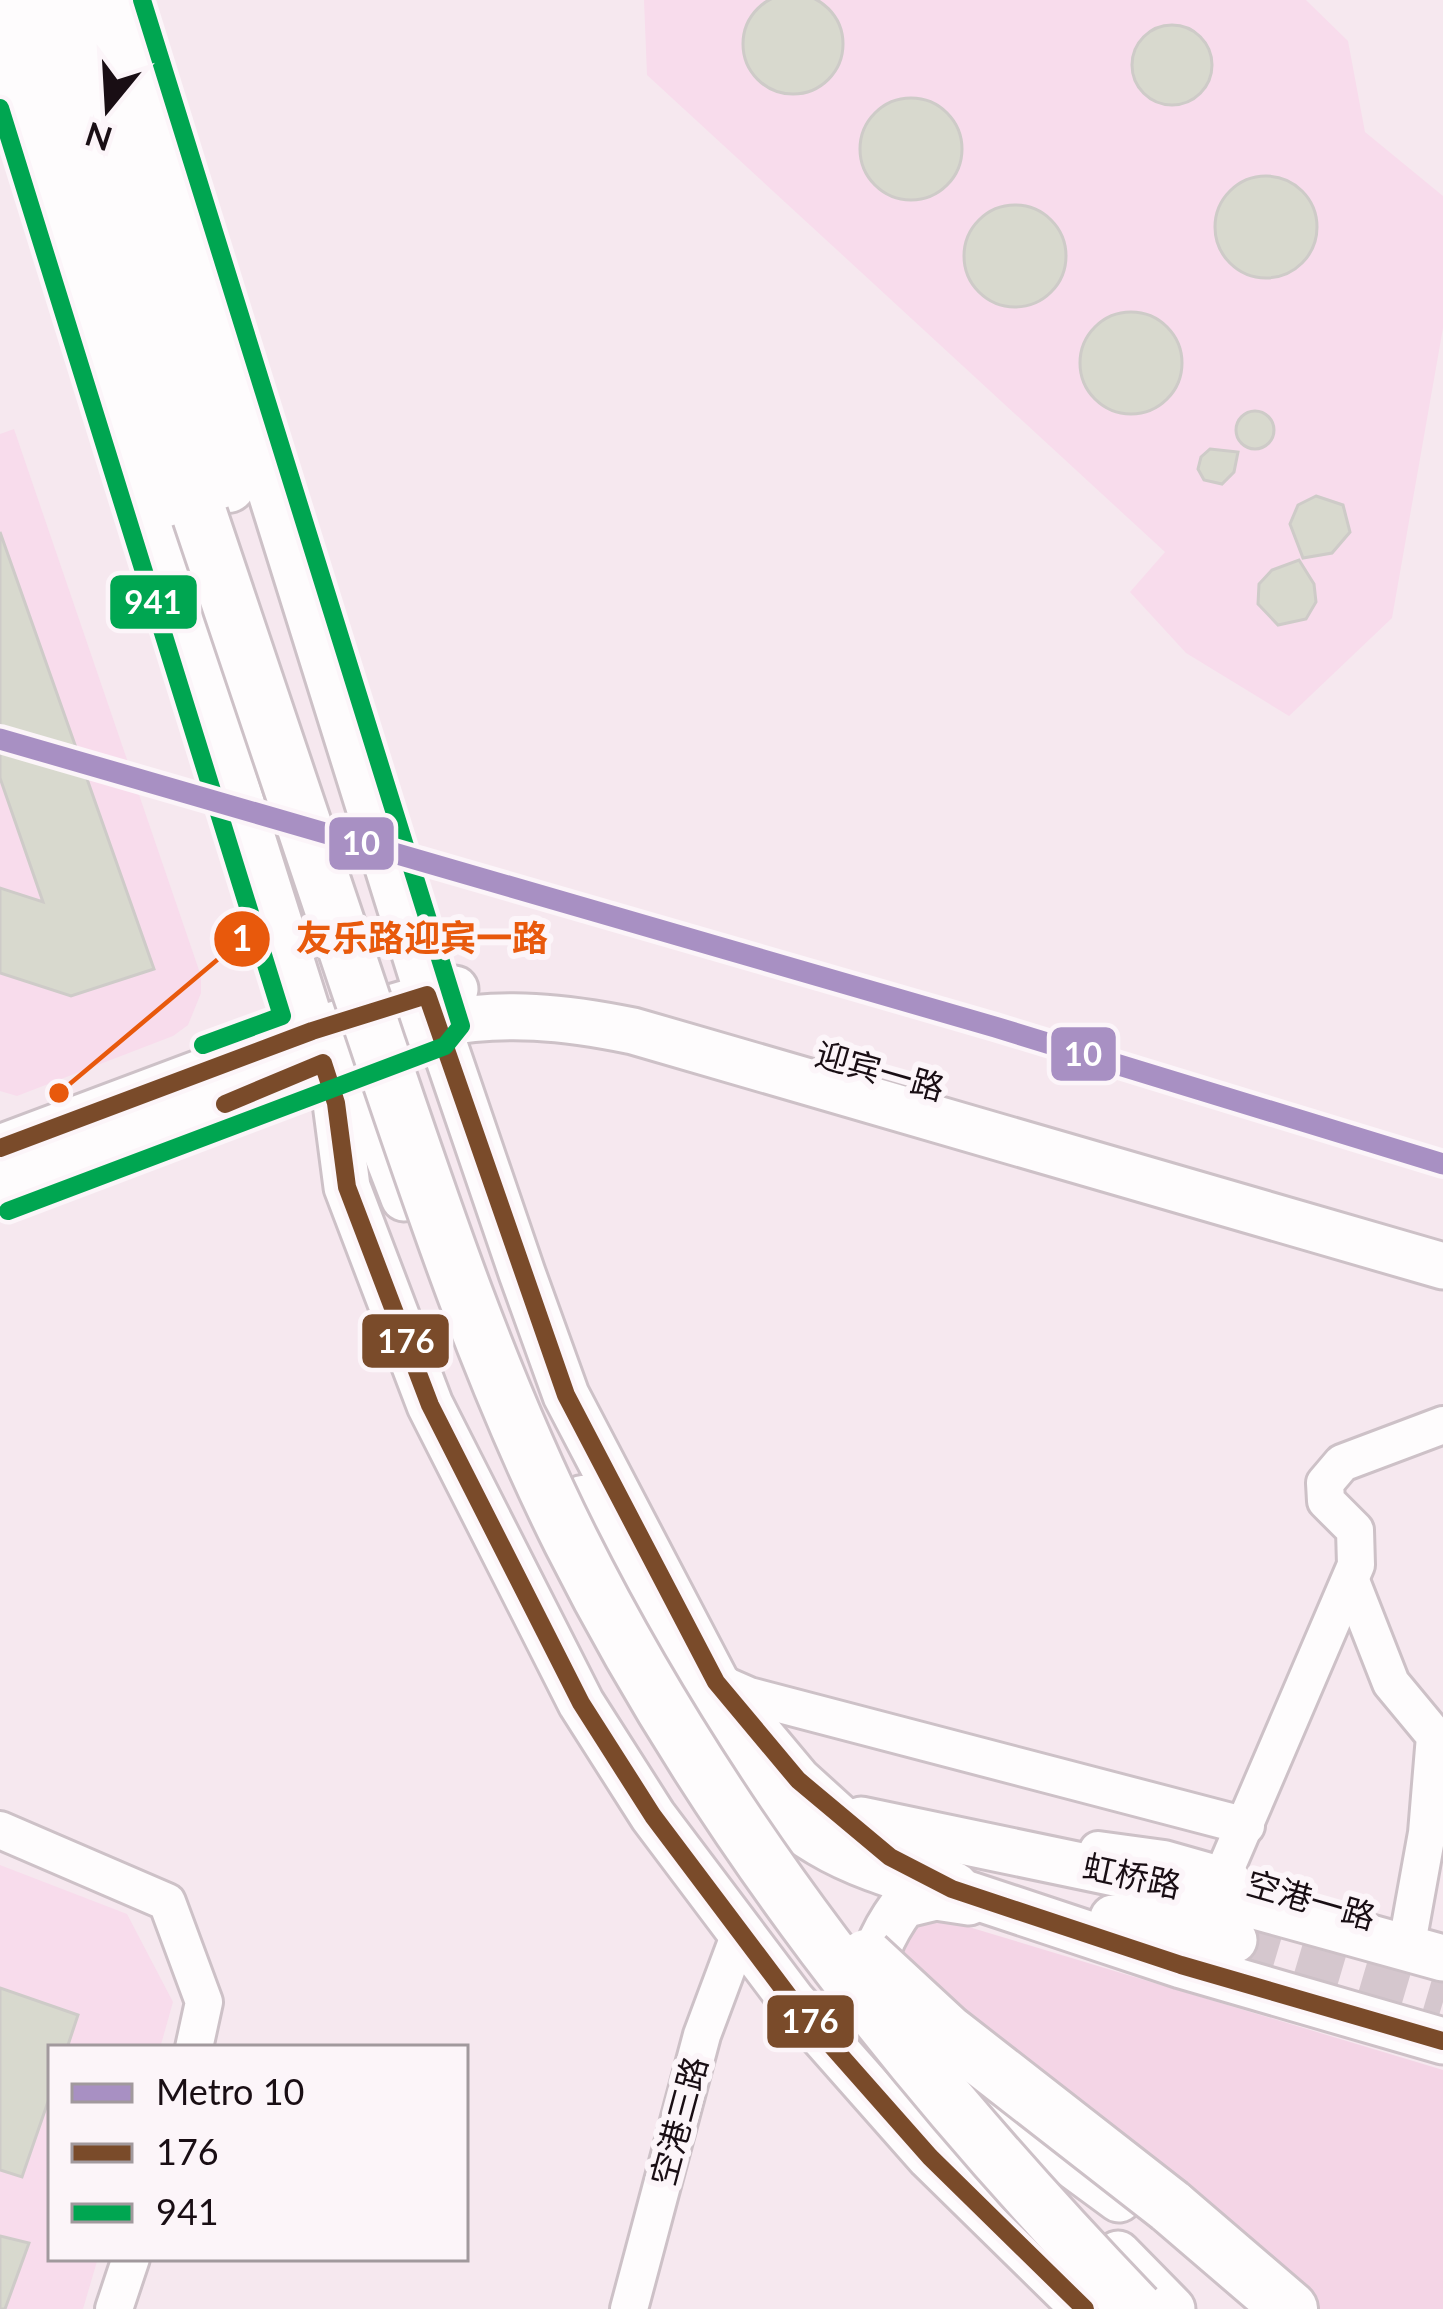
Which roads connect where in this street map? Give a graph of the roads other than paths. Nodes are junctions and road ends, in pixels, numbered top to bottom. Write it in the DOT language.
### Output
graph roads {
  1 [pos="22,0"];
  2 [pos="72,0"];
  3 [pos="117,0"];
  4 [pos="0,20"];
  5 [pos="53,207"];
  6 [pos="217,510"];
  7 [pos="432,1009"];
  8 [pos="333,1072"];
  9 [pos="0,1148"];
  10 [pos="0,1189"];
  11 [pos="1443,1235"];
  12 [pos="1443,1266"];
  13 [pos="1443,1425"];
  14 [pos="1351,1581"];
  15 [pos="644,1625"];
  16 [pos="716,1682"];
  17 [pos="674,1724"];
  18 [pos="810,1789"];
  19 [pos="1246,1826"];
  20 [pos="0,1830"];
  21 [pos="958,1867"];
  22 [pos="1223,1875"];
  23 [pos="1014,1909"];
  24 [pos="739,1936"];
  25 [pos="1234,1940"];
  26 [pos="1432,1941"];
  27 [pos="900,2035"];
  28 [pos="1443,2041"];
  29 [pos="195,2045"];
  30 [pos="129,2261"];
  31 [pos="114,2309"];
  32 [pos="629,2309"];
  33 [pos="1085,2309"];
  34 [pos="1118,2309"];
  35 [pos="1136,2309"];
  36 [pos="1172,2309"];
  37 [pos="1261,2309"];
  38 [pos="1290,2309"];
  1 -- 5 [label="highway"];
  1 -- 6 [label="highway"];
  2 -- 6 [label="highway"];
  3 -- 7 [label="main road, 虹桥路"];
  4 -- 5 [label="main road"];
  5 -- 8 [label="main road"];
  6 -- 15 [label="highway"];
  6 -- 17 [label="highway, bridge"];
  7 -- 8 [label="main road, 迎宾一路"];
  7 -- 11 [label="main road, 迎宾一路"];
  7 -- 12 [label="main road, 迎宾一路"];
  7 -- 16 [label="main road, 虹桥路"];
  8 -- 9 [label="main road"];
  8 -- 10 [label="main road"];
  8 -- 24 [label="main road"];
  8 -- 27 [label="main road"];
  8 -- 34 [label="main road"];
  13 -- 14 [label="street"];
  14 -- 19 [label="street"];
  14 -- 26 [label="street"];
  15 -- 18 [label="highway"];
  15 -- 21 [label="highway"];
  16 -- 18 [label="main road, 虹桥路"];
  16 -- 19 [label="street"];
  17 -- 35 [label="highway, bridge"];
  17 -- 38 [label="highway, bridge"];
  18 -- 21 [label="main road, 虹桥路"];
  19 -- 22 [label="street"];
  20 -- 29 [label="street"];
  21 -- 22 [label="street, 空港一路"];
  21 -- 23 [label="main road, 虹桥路"];
  21 -- 25 [label="main road"];
  21 -- 26 [label="main road, 虹桥路"];
  22 -- 26 [label="street, 空港一路"];
  23 -- 27 [label="main road"];
  23 -- 28 [label="main road, 虹桥路"];
  24 -- 32 [label="street, 空港三路"];
  24 -- 33 [label="main road"];
  27 -- 36 [label="main road"];
  27 -- 37 [label="main road"];
  30 -- 31 [label="street"];
}
